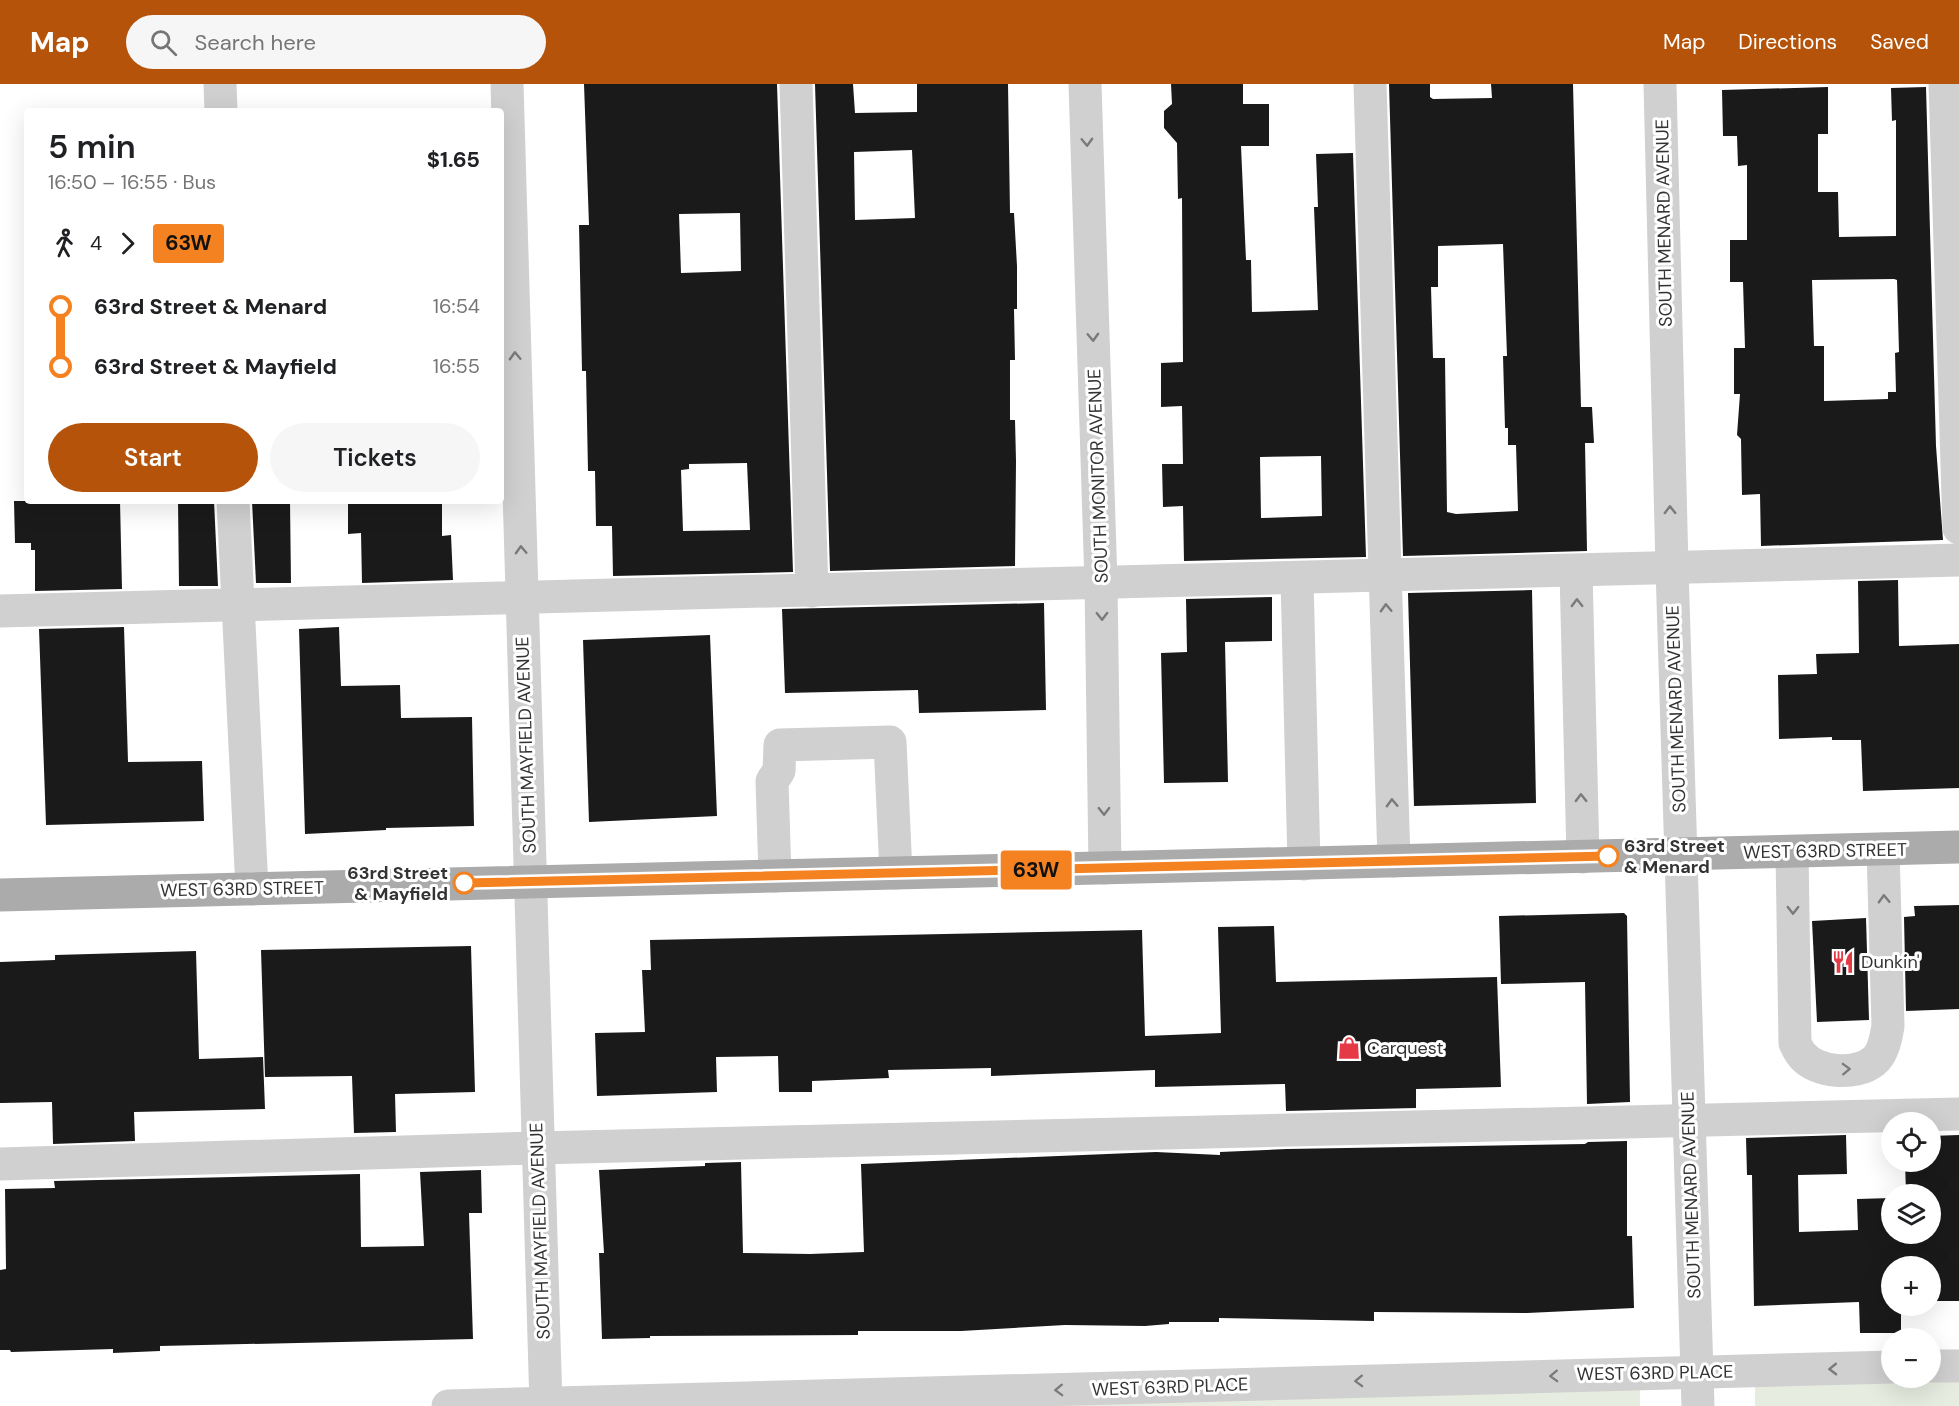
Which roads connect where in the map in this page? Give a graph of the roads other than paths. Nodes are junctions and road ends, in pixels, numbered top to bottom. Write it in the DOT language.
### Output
graph roads {
  1 [pos="220,84"];
  2 [pos="507,84"];
  3 [pos="796,84"];
  4 [pos="1085,84"];
  5 [pos="1370,84"];
  6 [pos="1660,84"];
  7 [pos="1945,84"];
  8 [pos="221,108"];
  9 [pos="233,504"];
  10 [pos="1959,528"];
  11 [pos="1959,560"];
  12 [pos="1672,568"];
  13 [pos="1576,571"];
  14 [pos="1385,576"];
  15 [pos="1298,578"];
  16 [pos="1101,583"];
  17 [pos="812,591"];
  18 [pos="522,599"];
  19 [pos="236,606"];
  20 [pos="0,611"];
  21 [pos="1959,847"];
  22 [pos="1883,849"];
  23 [pos="1792,852"];
  24 [pos="1680,854"];
  25 [pos="1583,857"];
  26 [pos="1394,861"];
  27 [pos="1304,864"];
  28 [pos="1105,868"];
  29 [pos="896,873"];
  30 [pos="775,876"];
  31 [pos="530,882"];
  32 [pos="252,889"];
  33 [pos="0,895"];
  34 [pos="1959,1114"];
  35 [pos="1688,1121"];
  36 [pos="537,1148"];
  37 [pos="0,1164"];
  38 [pos="1941,1366"];
  39 [pos="1959,1366"];
  40 [pos="1881,1367"];
  41 [pos="1696,1372"];
  42 [pos="546,1405"];
  43 [pos="448,1406"];
  44 [pos="1698,1406"];
  1 -- 8 [label="street"];
  18 -- 2 [label="street, SOUTH MAYFIELD AVENUE, one-way"];
  3 -- 17 [label="street"];
  4 -- 16 [label="street, SOUTH MONITOR AVENUE, one-way"];
  5 -- 14 [label="street"];
  12 -- 6 [label="street, SOUTH MENARD AVENUE, one-way"];
  7 -- 10 [label="street"];
  9 -- 19 [label="street"];
  11 -- 12 [label="street"];
  12 -- 13 [label="street"];
  12 -- 24 [label="street, SOUTH MENARD AVENUE"];
  13 -- 14 [label="street"];
  25 -- 13 [label="street, one-way"];
  14 -- 15 [label="street"];
  26 -- 14 [label="street, one-way"];
  15 -- 16 [label="street"];
  15 -- 27 [label="street"];
  16 -- 17 [label="street"];
  16 -- 28 [label="street, SOUTH MONITOR AVENUE, one-way"];
  17 -- 18 [label="street"];
  18 -- 19 [label="street"];
  18 -- 31 [label="street, SOUTH MAYFIELD AVENUE"];
  19 -- 20 [label="street"];
  19 -- 32 [label="street"];
  21 -- 22 [label="main road, WEST 63RD STREET"];
  22 -- 23 [label="main road, WEST 63RD STREET"];
  23 -- 22 [label="street, one-way"];
  23 -- 24 [label="main road, WEST 63RD STREET"];
  24 -- 25 [label="main road, WEST 63RD STREET"];
  24 -- 35 [label="street, SOUTH MENARD AVENUE"];
  25 -- 26 [label="main road, WEST 63RD STREET"];
  26 -- 27 [label="main road, WEST 63RD STREET"];
  27 -- 28 [label="main road, WEST 63RD STREET"];
  28 -- 29 [label="main road, WEST 63RD STREET"];
  29 -- 30 [label="main road, WEST 63RD STREET"];
  29 -- 30 [label="street"];
  30 -- 31 [label="main road, WEST 63RD STREET"];
  31 -- 32 [label="main road, WEST 63RD STREET"];
  31 -- 36 [label="street, SOUTH MAYFIELD AVENUE"];
  32 -- 33 [label="main road, WEST 63RD STREET"];
  34 -- 35 [label="street"];
  35 -- 36 [label="street"];
  35 -- 41 [label="street, SOUTH MENARD AVENUE"];
  36 -- 37 [label="street"];
  36 -- 42 [label="street, SOUTH MAYFIELD AVENUE"];
  38 -- 39 [label="street"];
  40 -- 41 [label="street, WEST 63RD PLACE, one-way"];
  41 -- 42 [label="street, WEST 63RD PLACE, one-way"];
  41 -- 44 [label="street, SOUTH MENARD AVENUE"];
  42 -- 43 [label="street, WEST 63RD PLACE"];
}
